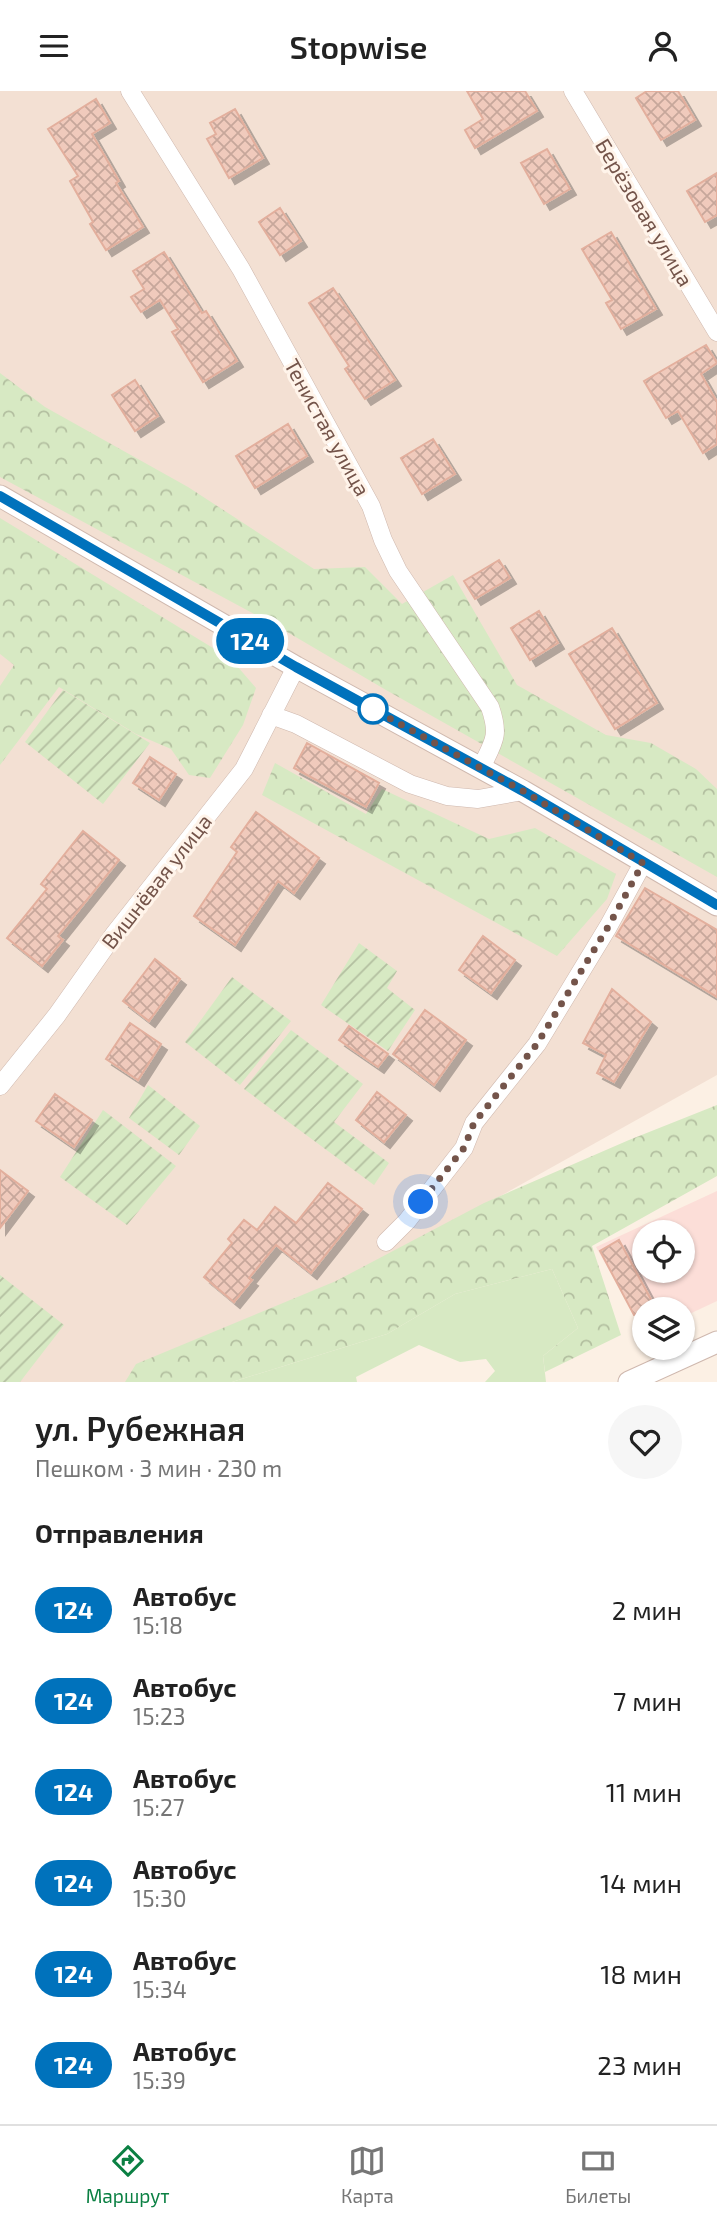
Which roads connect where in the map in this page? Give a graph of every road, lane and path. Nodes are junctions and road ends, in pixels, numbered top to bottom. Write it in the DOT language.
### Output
graph roads {
  1 [pos="130,91"];
  2 [pos="573,91"];
  3 [pos="717,332"];
  4 [pos="0,496"];
  5 [pos="296,667"];
  6 [pos="271,715"];
  7 [pos="481,768"];
  8 [pos="523,791"];
  9 [pos="643,863"];
  10 [pos="717,905"];
  11 [pos="0,1086"];
  12 [pos="386,1242"];
  13 [pos="717,1342"];
  14 [pos="629,1382"];
  1 -- 7 [label="street, Тенистая улица"];
  2 -- 3 [label="street, Берёзовая улица"];
  4 -- 5 [label="street"];
  5 -- 6 [label="street, Вишнёвая улица"];
  5 -- 7 [label="street"];
  6 -- 8 [label="street"];
  6 -- 11 [label="street, Вишнёвая улица"];
  7 -- 8 [label="street"];
  8 -- 9 [label="street"];
  9 -- 10 [label="street"];
  9 -- 12 [label="street"];
  13 -- 14 [label="street"];
}
